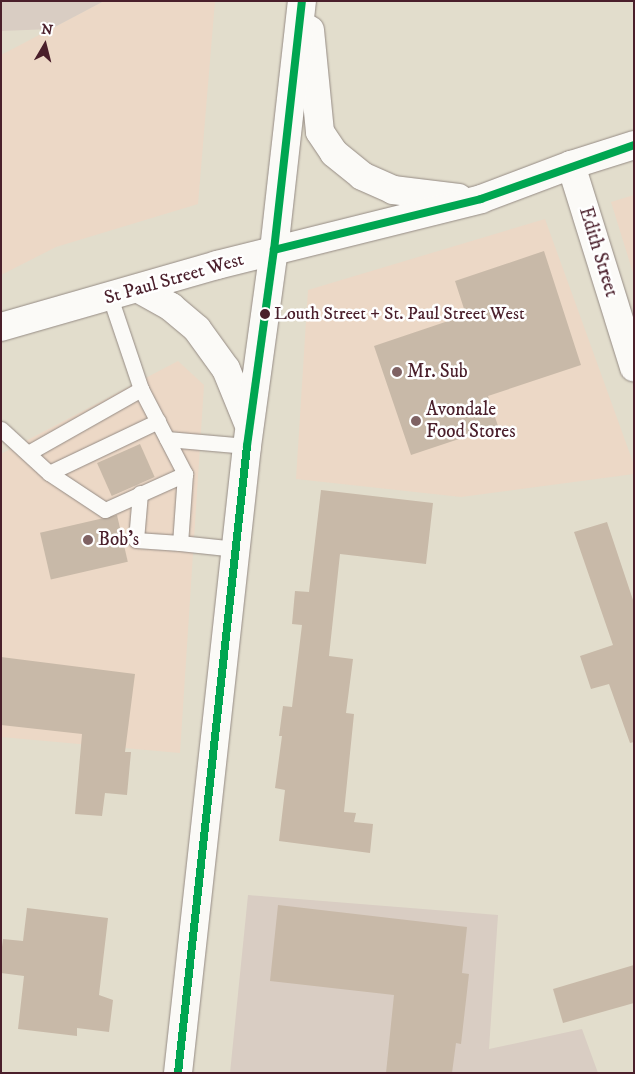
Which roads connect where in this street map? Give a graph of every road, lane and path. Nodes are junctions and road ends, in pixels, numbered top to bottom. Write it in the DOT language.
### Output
graph roads {
  1 [pos="302,1"];
  2 [pos="307,1"];
  3 [pos="634,145"];
  4 [pos="570,165"];
  5 [pos="481,199"];
  6 [pos="274,250"];
  7 [pos="139,289"];
  8 [pos="110,297"];
  9 [pos="1,327"];
  10 [pos="634,367"];
  11 [pos="141,389"];
  12 [pos="158,421"];
  13 [pos="1,428"];
  14 [pos="248,436"];
  15 [pos="167,439"];
  16 [pos="28,453"];
  17 [pos="49,473"];
  18 [pos="185,474"];
  19 [pos="140,493"];
  20 [pos="180,543"];
  21 [pos="236,549"];
  22 [pos="178,1073"];
  1 -- 6 [label="main road"];
  2 -- 5 [label="main road"];
  3 -- 4 [label="main road, St Paul Street West"];
  4 -- 5 [label="main road, St Paul Street West"];
  4 -- 10 [label="main road, Edith Street"];
  5 -- 6 [label="main road, St Paul Street West"];
  6 -- 7 [label="main road, St Paul Street West"];
  6 -- 14 [label="main road"];
  7 -- 8 [label="main road, St Paul Street West"];
  7 -- 14 [label="main road"];
  8 -- 9 [label="main road, St Paul Street West"];
  8 -- 11 [label="lane"];
  11 -- 12 [label="lane"];
  11 -- 16 [label="lane"];
  12 -- 15 [label="lane"];
  12 -- 17 [label="lane"];
  13 -- 16 [label="lane"];
  14 -- 15 [label="lane"];
  14 -- 21 [label="main road"];
  15 -- 18 [label="lane"];
  16 -- 17 [label="lane"];
  17 -- 19 [label="lane"];
  18 -- 19 [label="lane"];
  18 -- 20 [label="lane"];
  19 -- 20 [label="lane"];
  20 -- 21 [label="lane"];
  21 -- 22 [label="main road"];
}
